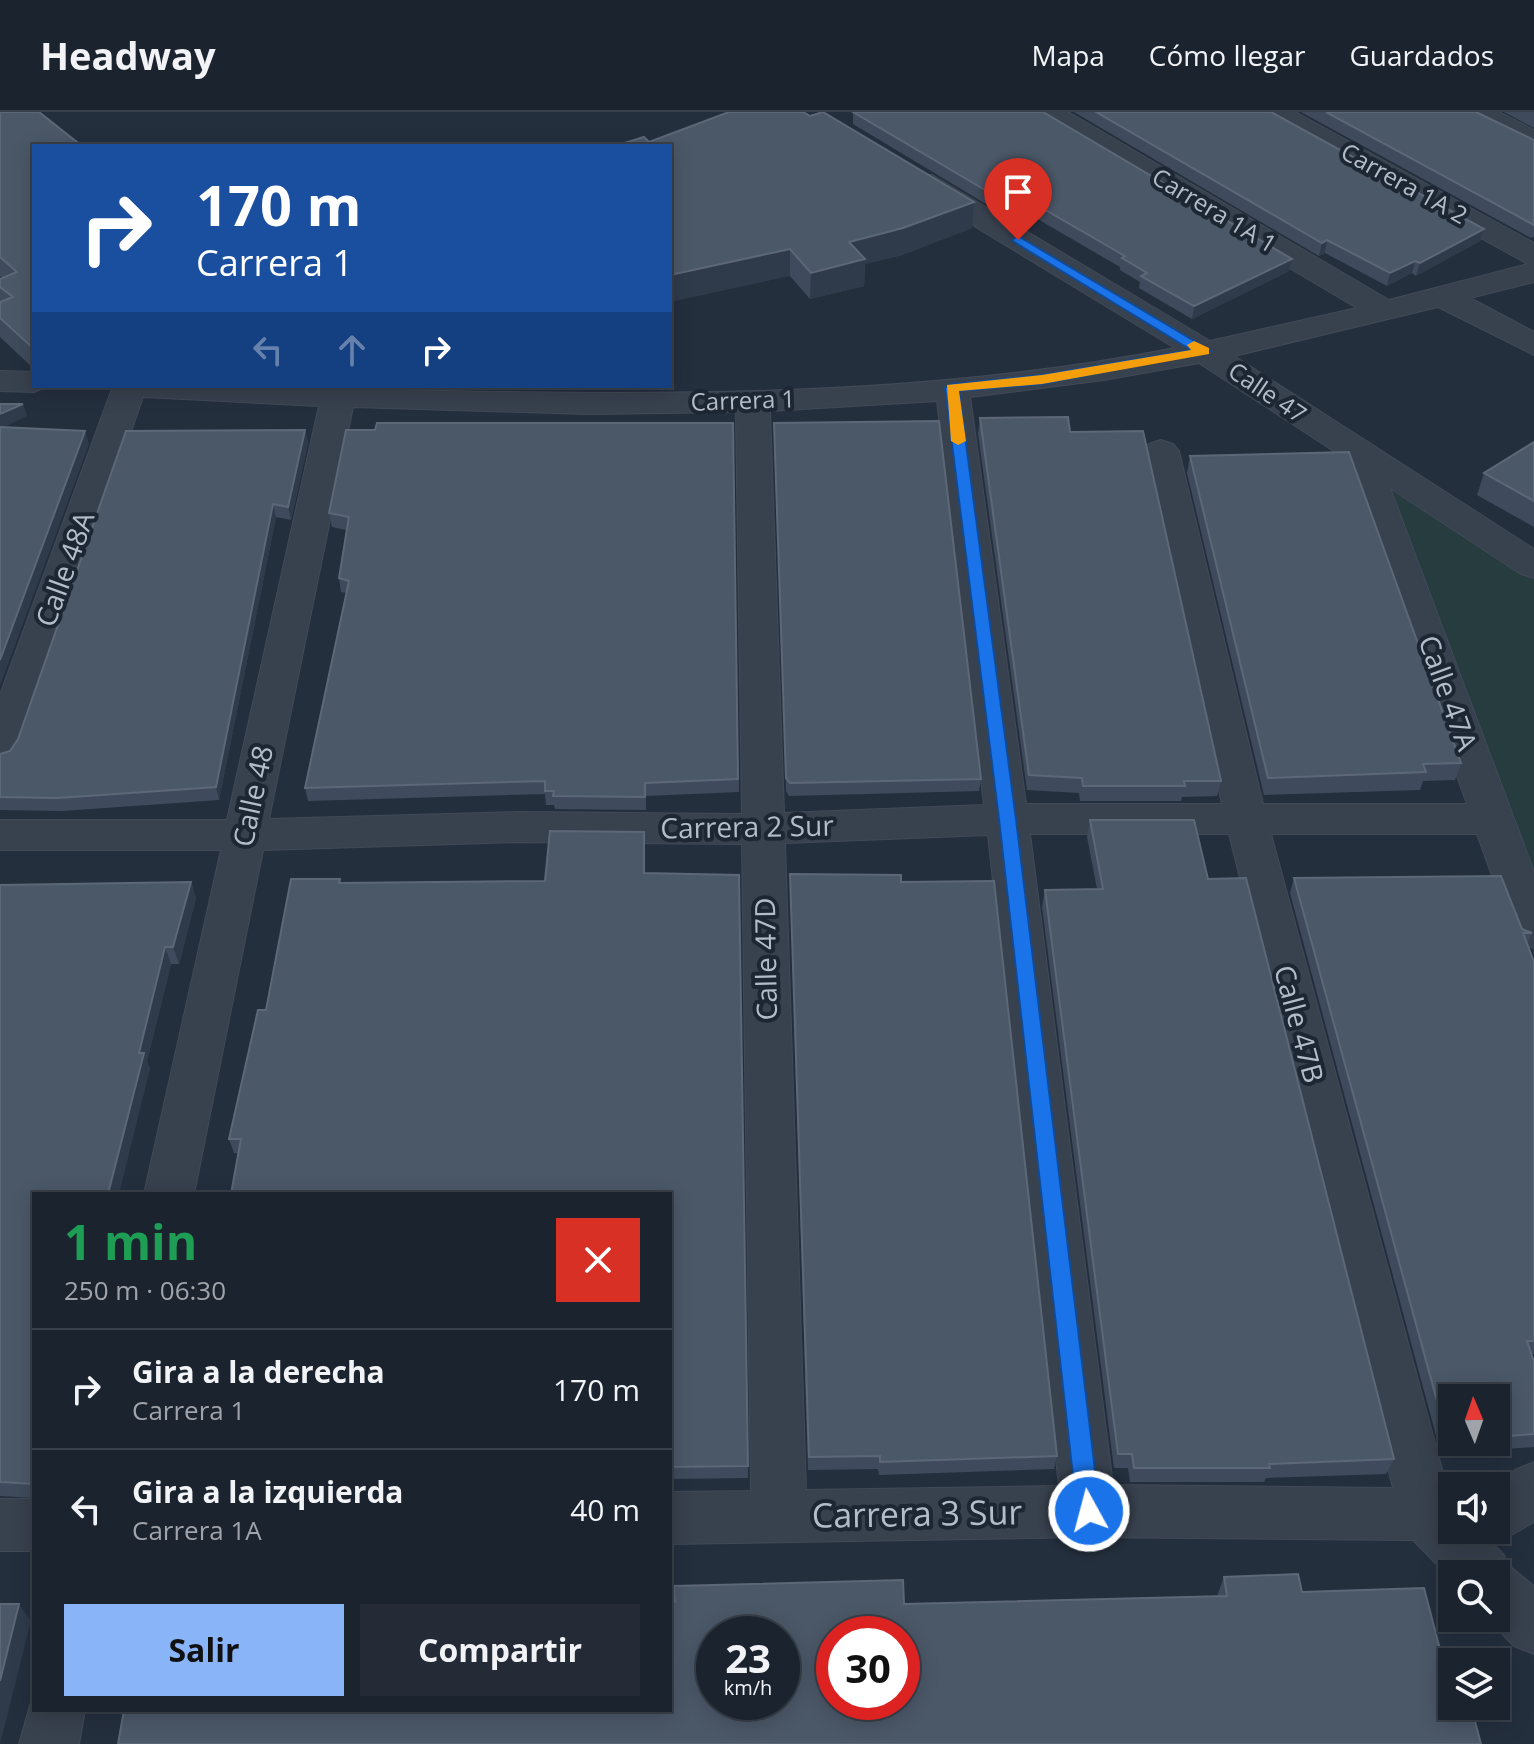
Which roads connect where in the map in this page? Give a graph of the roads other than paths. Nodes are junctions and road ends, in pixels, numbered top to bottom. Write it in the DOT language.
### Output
graph roads {
  1 [pos="1047,112"];
  2 [pos="1274,112"];
  3 [pos="1477,112"];
  4 [pos="1534,142"];
  5 [pos="899,168"];
  6 [pos="1534,256"];
  7 [pos="1534,272"];
  8 [pos="1442,296"];
  9 [pos="1382,309"];
  10 [pos="1534,345"];
  11 [pos="1204,351"];
  12 [pos="0,381"];
  13 [pos="32,382"];
  14 [pos="131,388"];
  15 [pos="169,388"];
  16 [pos="952,388"];
  17 [pos="338,397"];
  18 [pos="753,402"];
  19 [pos="1161,451"];
  20 [pos="1360,456"];
  21 [pos="1534,566"];
  22 [pos="0,751"];
  23 [pos="1007,819"];
  24 [pos="1246,819"];
  25 [pos="1495,819"];
  26 [pos="763,829"];
  27 [pos="0,835"];
  28 [pos="245,835"];
  29 [pos="1534,931"];
  30 [pos="169,1192"];
  31 [pos="1534,1488"];
  32 [pos="1510,1508"];
  33 [pos="1089,1511"];
  34 [pos="1438,1511"];
  35 [pos="1438,1515"];
  36 [pos="779,1516"];
  37 [pos="672,1518"];
  38 [pos="0,1525"];
  39 [pos="32,1525"];
  40 [pos="1461,1544"];
  41 [pos="1473,1560"];
  42 [pos="1510,1601"];
  43 [pos="1534,1626"];
  44 [pos="56,1712"];
  45 [pos="49,1744"];
  1 -- 9 [label="street, Carrera 1A 1"];
  2 -- 6 [label="street, Carrera 1A 2"];
  3 -- 4 [label="street"];
  5 -- 11 [label="street"];
  7 -- 8 [label="street, Calle 47"];
  8 -- 9 [label="street, Calle 47"];
  8 -- 10 [label="street"];
  9 -- 11 [label="street, Calle 47"];
  11 -- 16 [label="street, Carrera 1"];
  11 -- 20 [label="street, Calle 47"];
  12 -- 13 [label="street"];
  14 -- 22 [label="street, Calle 48A"];
  15 -- 17 [label="street, Carrera 1"];
  16 -- 18 [label="street, Carrera 1"];
  16 -- 23 [label="street"];
  17 -- 18 [label="street, Carrera 1"];
  17 -- 28 [label="street, Calle 48"];
  18 -- 26 [label="street, Calle 47D"];
  19 -- 24 [label="street, Calle 47B"];
  20 -- 21 [label="street, Calle 47"];
  20 -- 25 [label="street, Calle 47A"];
  23 -- 24 [label="street, Carrera 2 Sur"];
  23 -- 26 [label="street, Carrera 2 Sur"];
  23 -- 33 [label="street"];
  24 -- 25 [label="street, Carrera 2 Sur"];
  24 -- 34 [label="street, Calle 47B"];
  25 -- 29 [label="street, Calle 47A"];
  26 -- 28 [label="street, Carrera 2 Sur"];
  26 -- 36 [label="street, Calle 47D"];
  27 -- 28 [label="street, Carrera 2 Sur"];
  28 -- 30 [label="street, Calle 48"];
  31 -- 32 [label="street"];
  33 -- 35 [label="street, Carrera 3 Sur"];
  33 -- 36 [label="street, Carrera 3 Sur"];
  36 -- 37 [label="street, Carrera 3 Sur"];
  38 -- 39 [label="street"];
  40 -- 41 [label="street, Calle 47B"];
  42 -- 43 [label="street"];
  44 -- 45 [label="street"];
}
